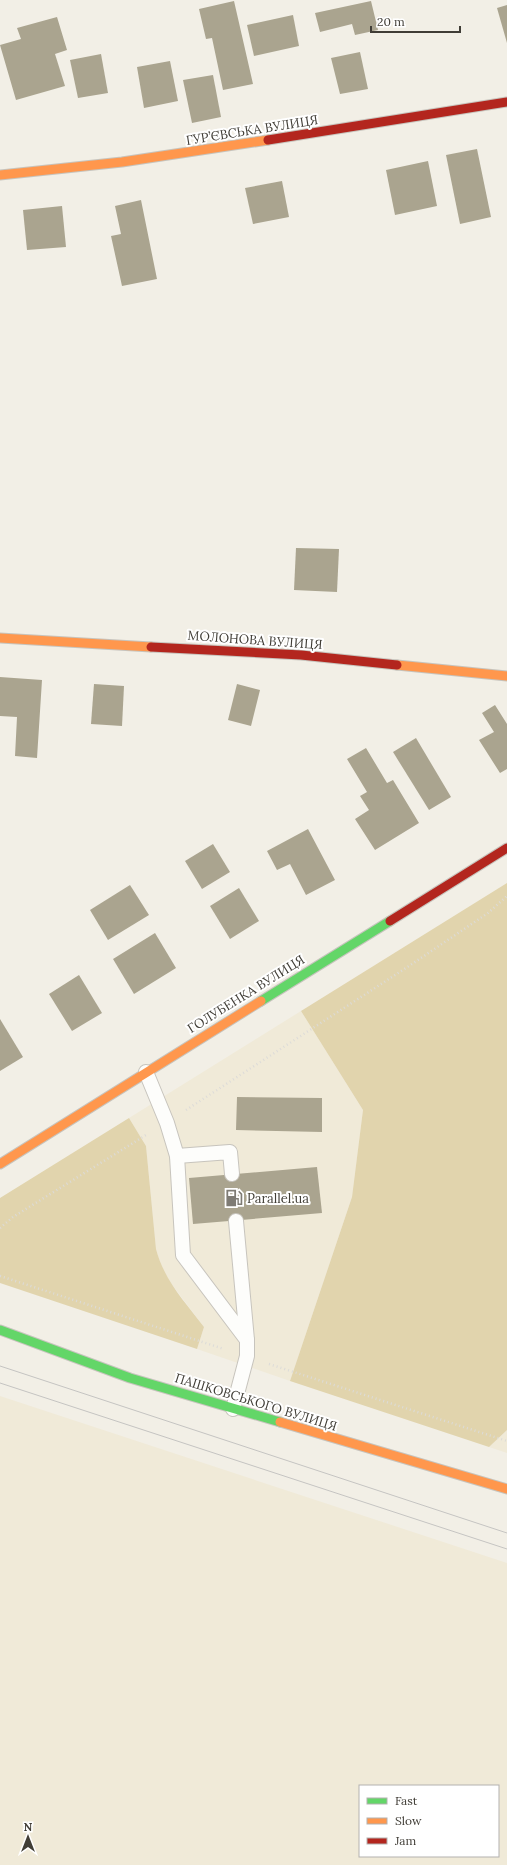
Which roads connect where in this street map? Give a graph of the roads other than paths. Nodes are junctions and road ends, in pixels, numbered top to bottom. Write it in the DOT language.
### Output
graph roads {
  1 [pos="507,102"];
  2 [pos="0,174"];
  3 [pos="0,638"];
  4 [pos="507,676"];
  5 [pos="507,848"];
  6 [pos="146,1072"];
  7 [pos="177,1156"];
  8 [pos="0,1164"];
  9 [pos="232,1174"];
  10 [pos="236,1220"];
  11 [pos="0,1330"];
  12 [pos="247,1340"];
  13 [pos="233,1408"];
  14 [pos="507,1489"];
  1 -- 2 [label="main road, ГУР’ЄВСЬКА ВУЛИЦЯ"];
  3 -- 4 [label="main road, МОЛОНОВА ВУЛИЦЯ"];
  5 -- 6 [label="main road, ГОЛУБЕНКА ВУЛИЦЯ"];
  6 -- 7 [label="lane"];
  6 -- 8 [label="main road, ГОЛУБЕНКА ВУЛИЦЯ"];
  7 -- 9 [label="lane"];
  7 -- 12 [label="lane"];
  10 -- 12 [label="lane"];
  11 -- 13 [label="main road, ПАШКОВСЬКОГО ВУЛИЦЯ"];
  12 -- 13 [label="lane"];
  13 -- 14 [label="main road, ПАШКОВСЬКОГО ВУЛИЦЯ"];
}
